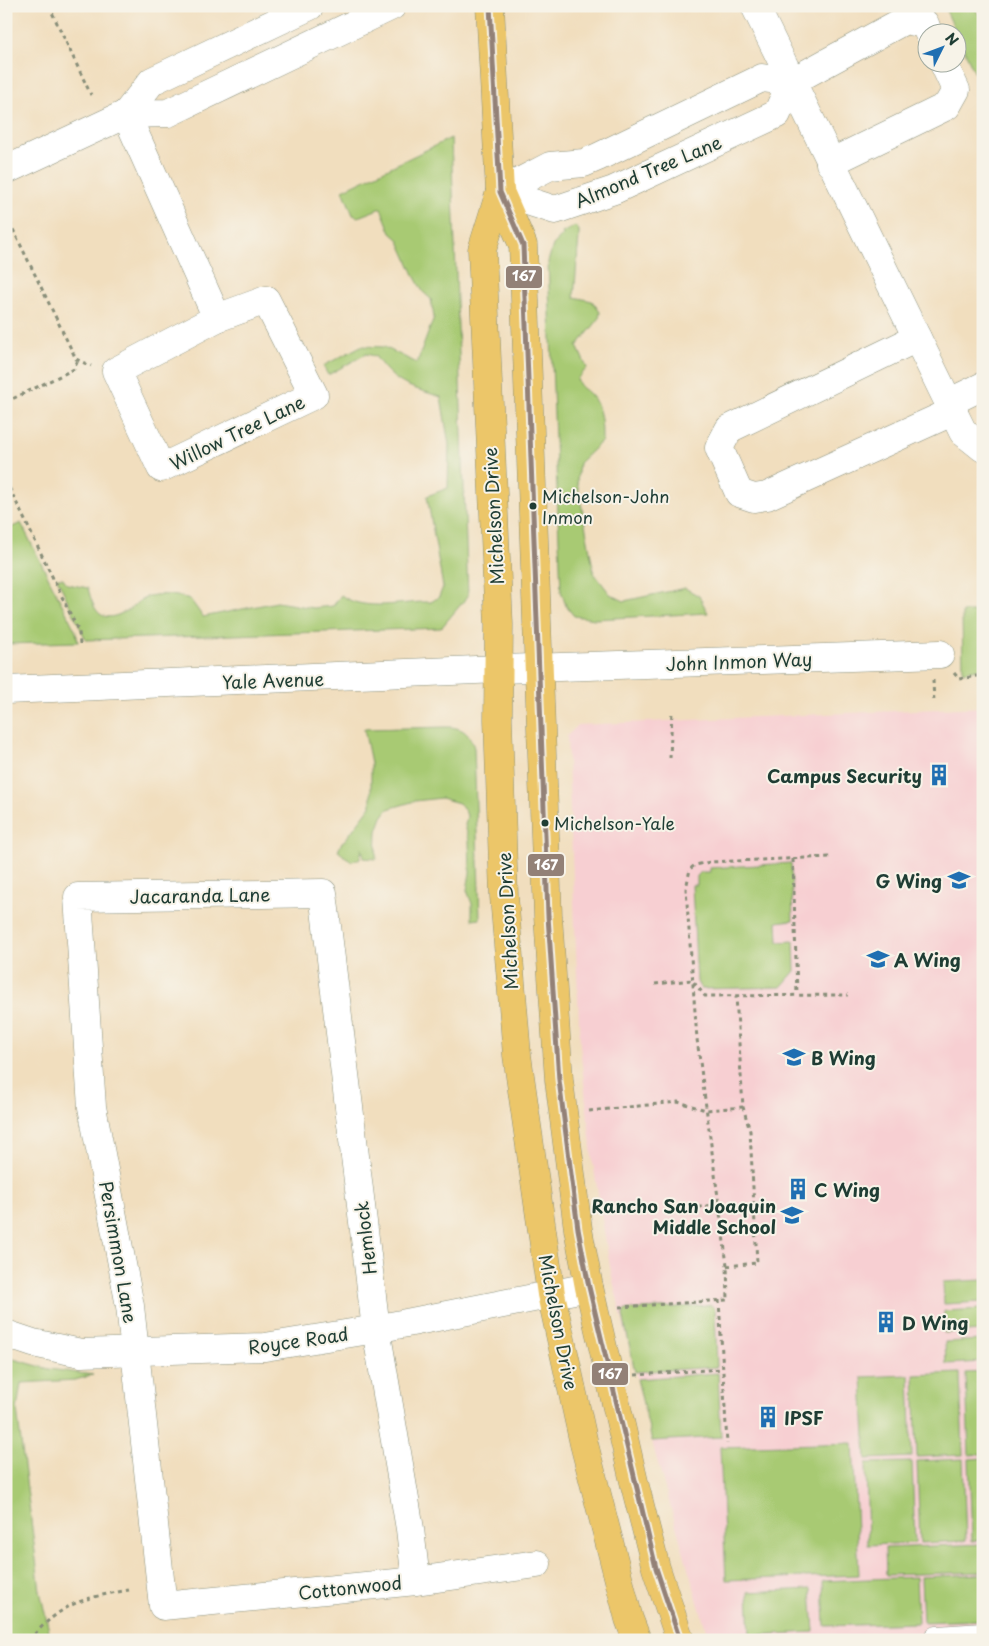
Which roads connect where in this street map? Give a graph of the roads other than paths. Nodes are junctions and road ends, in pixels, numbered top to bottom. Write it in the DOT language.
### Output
graph roads {
  1 [pos="310,6"];
  2 [pos="392,6"];
  3 [pos="490,6"];
  4 [pos="755,6"];
  5 [pos="916,22"];
  6 [pos="948,72"];
  7 [pos="791,82"];
  8 [pos="126,114"];
  9 [pos="830,163"];
  10 [pos="6,170"];
  11 [pos="500,192"];
  12 [pos="217,318"];
  13 [pos="917,338"];
  14 [pos="983,386"];
  15 [pos="952,407"];
  16 [pos="983,448"];
  17 [pos="940,654"];
  18 [pos="539,668"];
  19 [pos="499,669"];
  20 [pos="6,690"];
  21 [pos="323,893"];
  22 [pos="78,897"];
  23 [pos="589,1287"];
  24 [pos="551,1294"];
  25 [pos="376,1329"];
  26 [pos="6,1334"];
  27 [pos="135,1352"];
  28 [pos="537,1564"];
  29 [pos="416,1581"];
  30 [pos="163,1606"];
  31 [pos="983,1637"];
  32 [pos="637,1640"];
  33 [pos="680,1640"];
  34 [pos="937,1640"];
  1 -- 8 [label="street"];
  2 -- 8 [label="street"];
  3 -- 11 [label="main road, Michelson Drive"];
  4 -- 7 [label="street"];
  5 -- 7 [label="street"];
  6 -- 9 [label="street"];
  7 -- 9 [label="street"];
  7 -- 11 [label="street, Almond Tree Lane"];
  7 -- 11 [label="street, Almond Tree Lane"];
  8 -- 10 [label="street"];
  8 -- 12 [label="street"];
  9 -- 13 [label="street"];
  11 -- 18 [label="main road, Michelson Drive"];
  11 -- 19 [label="main road, Michelson Drive"];
  12 -- 12 [label="street, Willow Tree Lane"];
  13 -- 15 [label="street"];
  13 -- 15 [label="street"];
  14 -- 15 [label="street"];
  15 -- 16 [label="street"];
  17 -- 18 [label="street, John Inmon Way"];
  18 -- 19 [label="street, Yale Avenue"];
  18 -- 23 [label="main road, Michelson Drive"];
  19 -- 20 [label="street, Yale Avenue"];
  19 -- 24 [label="main road, Michelson Drive"];
  21 -- 22 [label="street, Jacaranda Lane"];
  21 -- 25 [label="street, Hemlock"];
  22 -- 27 [label="street, Persimmon Lane"];
  23 -- 24 [label="street, Royce Road"];
  23 -- 33 [label="main road, Michelson Drive"];
  24 -- 25 [label="street, Royce Road"];
  24 -- 32 [label="main road, Michelson Drive"];
  25 -- 27 [label="street, Royce Road"];
  25 -- 29 [label="street, Hemlock"];
  26 -- 27 [label="street, Royce Road"];
  27 -- 30 [label="street, Persimmon Lane"];
  28 -- 29 [label="street, Cottonwood"];
  29 -- 30 [label="street, Cottonwood"];
  31 -- 34 [label="street"];
}
